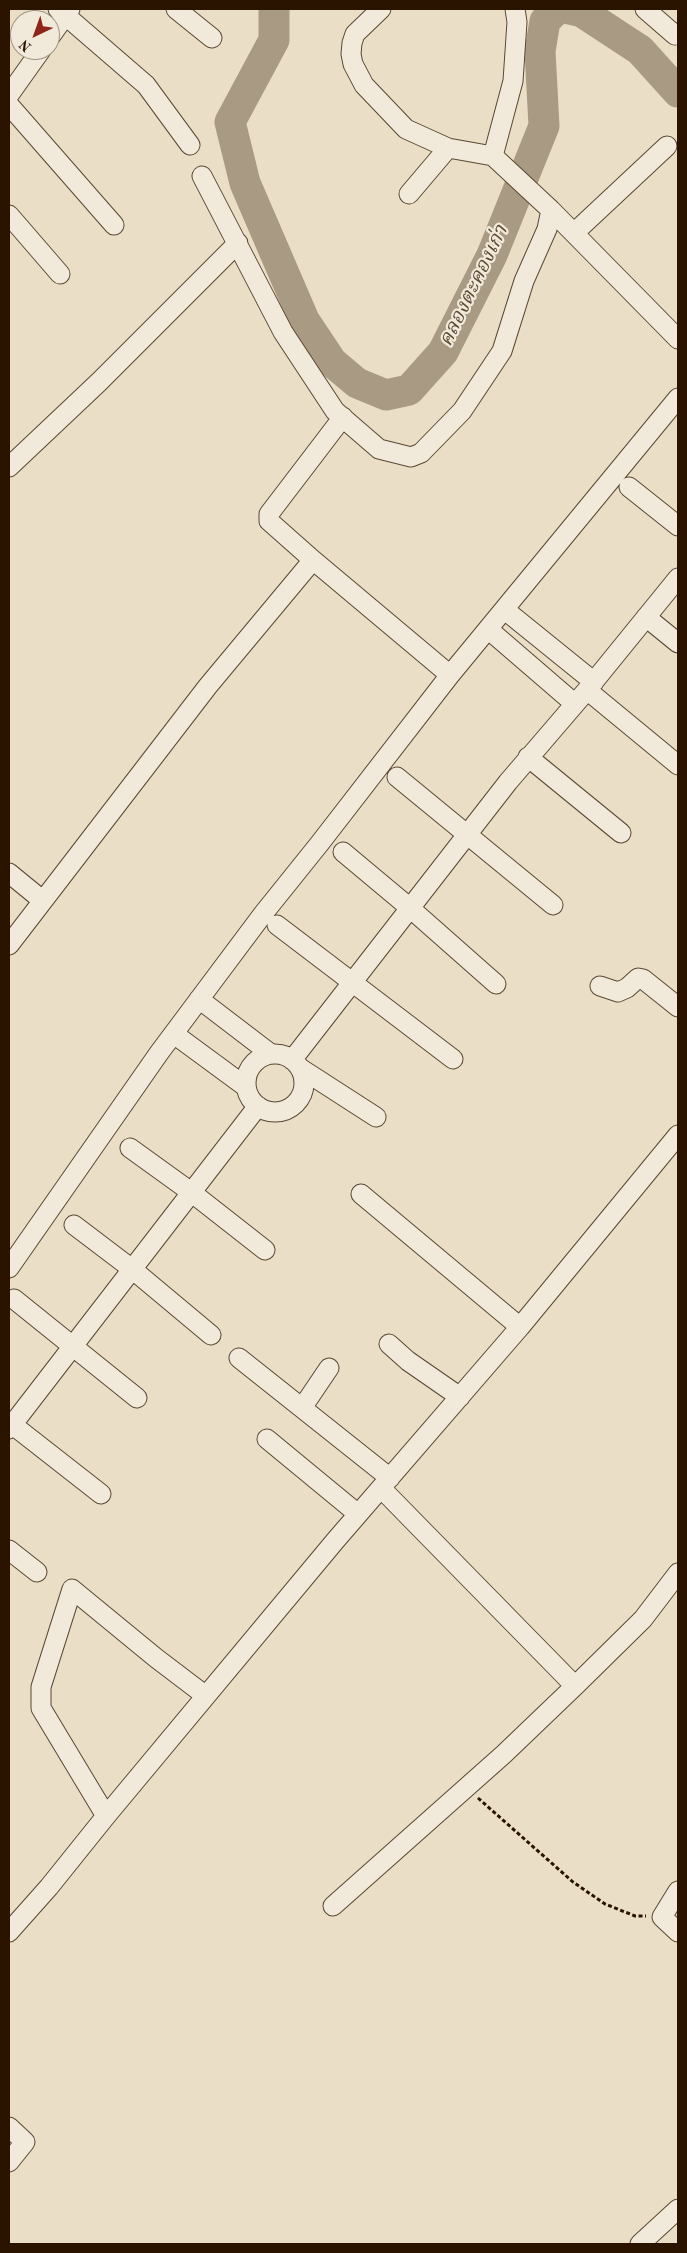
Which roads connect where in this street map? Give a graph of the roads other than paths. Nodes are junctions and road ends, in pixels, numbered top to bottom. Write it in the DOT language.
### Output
graph roads {
  1 [pos="176,9"];
  2 [pos="381,9"];
  3 [pos="515,9"];
  4 [pos="645,9"];
  5 [pos="65,11"];
  6 [pos="678,32"];
  7 [pos="212,38"];
  8 [pos="32,60"];
  9 [pos="12,84"];
  10 [pos="9,105"];
  11 [pos="190,145"];
  12 [pos="667,146"];
  13 [pos="448,148"];
  14 [pos="498,160"];
  15 [pos="202,176"];
  16 [pos="409,194"];
  17 [pos="551,210"];
  18 [pos="9,215"];
  19 [pos="114,225"];
  20 [pos="574,233"];
  21 [pos="238,243"];
  22 [pos="60,274"];
  23 [pos="678,339"];
  24 [pos="678,398"];
  25 [pos="343,417"];
  26 [pos="9,468"];
  27 [pos="629,487"];
  28 [pos="678,526"];
  29 [pos="313,560"];
  30 [pos="678,578"];
  31 [pos="504,610"];
  32 [pos="646,617"];
  33 [pos="488,630"];
  34 [pos="678,643"];
  35 [pos="450,675"];
  36 [pos="585,692"];
  37 [pos="528,757"];
  38 [pos="678,765"];
  39 [pos="397,777"];
  40 [pos="621,833"];
  41 [pos="466,836"];
  42 [pos="343,852"];
  43 [pos="9,873"];
  44 [pos="42,900"];
  45 [pos="553,906"];
  46 [pos="410,908"];
  47 [pos="277,925"];
  48 [pos="9,945"];
  49 [pos="351,984"];
  50 [pos="496,984"];
  51 [pos="600,986"];
  52 [pos="199,999"];
  53 [pos="678,1007"];
  54 [pos="174,1034"];
  55 [pos="271,1054"];
  56 [pos="453,1059"];
  57 [pos="296,1064"];
  58 [pos="246,1087"];
  59 [pos="258,1106"];
  60 [pos="376,1117"];
  61 [pos="678,1135"];
  62 [pos="130,1148"];
  63 [pos="191,1192"];
  64 [pos="361,1194"];
  65 [pos="74,1224"];
  66 [pos="265,1250"];
  67 [pos="9,1268"];
  68 [pos="132,1269"];
  69 [pos="14,1299"];
  70 [pos="520,1327"];
  71 [pos="211,1335"];
  72 [pos="389,1344"];
  73 [pos="71,1347"];
  74 [pos="239,1358"];
  75 [pos="329,1368"];
  76 [pos="460,1397"];
  77 [pos="137,1398"];
  78 [pos="302,1408"];
  79 [pos="10,1425"];
  80 [pos="267,1439"];
  81 [pos="385,1483"];
  82 [pos="101,1494"];
  83 [pos="358,1514"];
  84 [pos="9,1550"];
  85 [pos="37,1572"];
  86 [pos="678,1573"];
  87 [pos="576,1686"];
  88 [pos="206,1696"];
  89 [pos="106,1816"];
  90 [pos="678,1891"];
  91 [pos="333,1906"];
  92 [pos="9,1932"];
  93 [pos="678,1932"];
  94 [pos="9,2127"];
  95 [pos="9,2162"];
  96 [pos="678,2209"];
  97 [pos="640,2244"];
  1 -- 7 [label="street"];
  2 -- 13 [label="street"];
  3 -- 14 [label="street"];
  4 -- 6 [label="street"];
  5 -- 11 [label="street"];
  8 -- 9 [label="street"];
  10 -- 19 [label="street"];
  12 -- 20 [label="street"];
  13 -- 14 [label="street"];
  13 -- 16 [label="street"];
  14 -- 17 [label="street"];
  15 -- 21 [label="street"];
  17 -- 20 [label="street"];
  17 -- 25 [label="street"];
  18 -- 22 [label="street"];
  20 -- 23 [label="street"];
  21 -- 25 [label="street"];
  21 -- 26 [label="street"];
  24 -- 31 [label="street"];
  25 -- 29 [label="street"];
  27 -- 28 [label="street"];
  29 -- 35 [label="street"];
  29 -- 44 [label="street"];
  30 -- 32 [label="street"];
  31 -- 33 [label="street"];
  31 -- 36 [label="street"];
  32 -- 34 [label="street"];
  32 -- 36 [label="street"];
  33 -- 35 [label="street"];
  33 -- 36 [label="street"];
  35 -- 52 [label="street"];
  36 -- 37 [label="street"];
  36 -- 38 [label="street"];
  37 -- 40 [label="street"];
  37 -- 41 [label="street"];
  39 -- 41 [label="street"];
  41 -- 45 [label="street"];
  41 -- 46 [label="street"];
  42 -- 46 [label="street"];
  43 -- 44 [label="street"];
  44 -- 48 [label="street"];
  46 -- 49 [label="street"];
  46 -- 50 [label="street"];
  47 -- 49 [label="street"];
  49 -- 56 [label="street"];
  49 -- 57 [label="street"];
  51 -- 53 [label="street"];
  52 -- 54 [label="street"];
  52 -- 55 [label="street"];
  54 -- 58 [label="street"];
  54 -- 67 [label="street"];
  55 -- 57 [label="street"];
  55 -- 58 [label="street"];
  57 -- 59 [label="street"];
  57 -- 60 [label="street"];
  58 -- 59 [label="street"];
  59 -- 63 [label="street"];
  61 -- 70 [label="street"];
  62 -- 63 [label="street"];
  63 -- 66 [label="street"];
  63 -- 68 [label="street"];
  64 -- 70 [label="street"];
  65 -- 68 [label="street"];
  68 -- 71 [label="street"];
  68 -- 73 [label="street"];
  69 -- 73 [label="street"];
  70 -- 76 [label="street"];
  72 -- 76 [label="street"];
  73 -- 77 [label="street"];
  73 -- 79 [label="street"];
  74 -- 78 [label="street"];
  75 -- 78 [label="street"];
  76 -- 81 [label="street"];
  78 -- 81 [label="street"];
  79 -- 82 [label="street"];
  80 -- 83 [label="street"];
  81 -- 83 [label="street"];
  81 -- 87 [label="street"];
  83 -- 88 [label="street"];
  84 -- 85 [label="street"];
  86 -- 87 [label="street"];
  87 -- 91 [label="street"];
  88 -- 89 [label="street"];
  88 -- 89 [label="street"];
  89 -- 92 [label="street"];
  90 -- 93 [label="street"];
  94 -- 95 [label="street"];
  96 -- 97 [label="street"];
}
